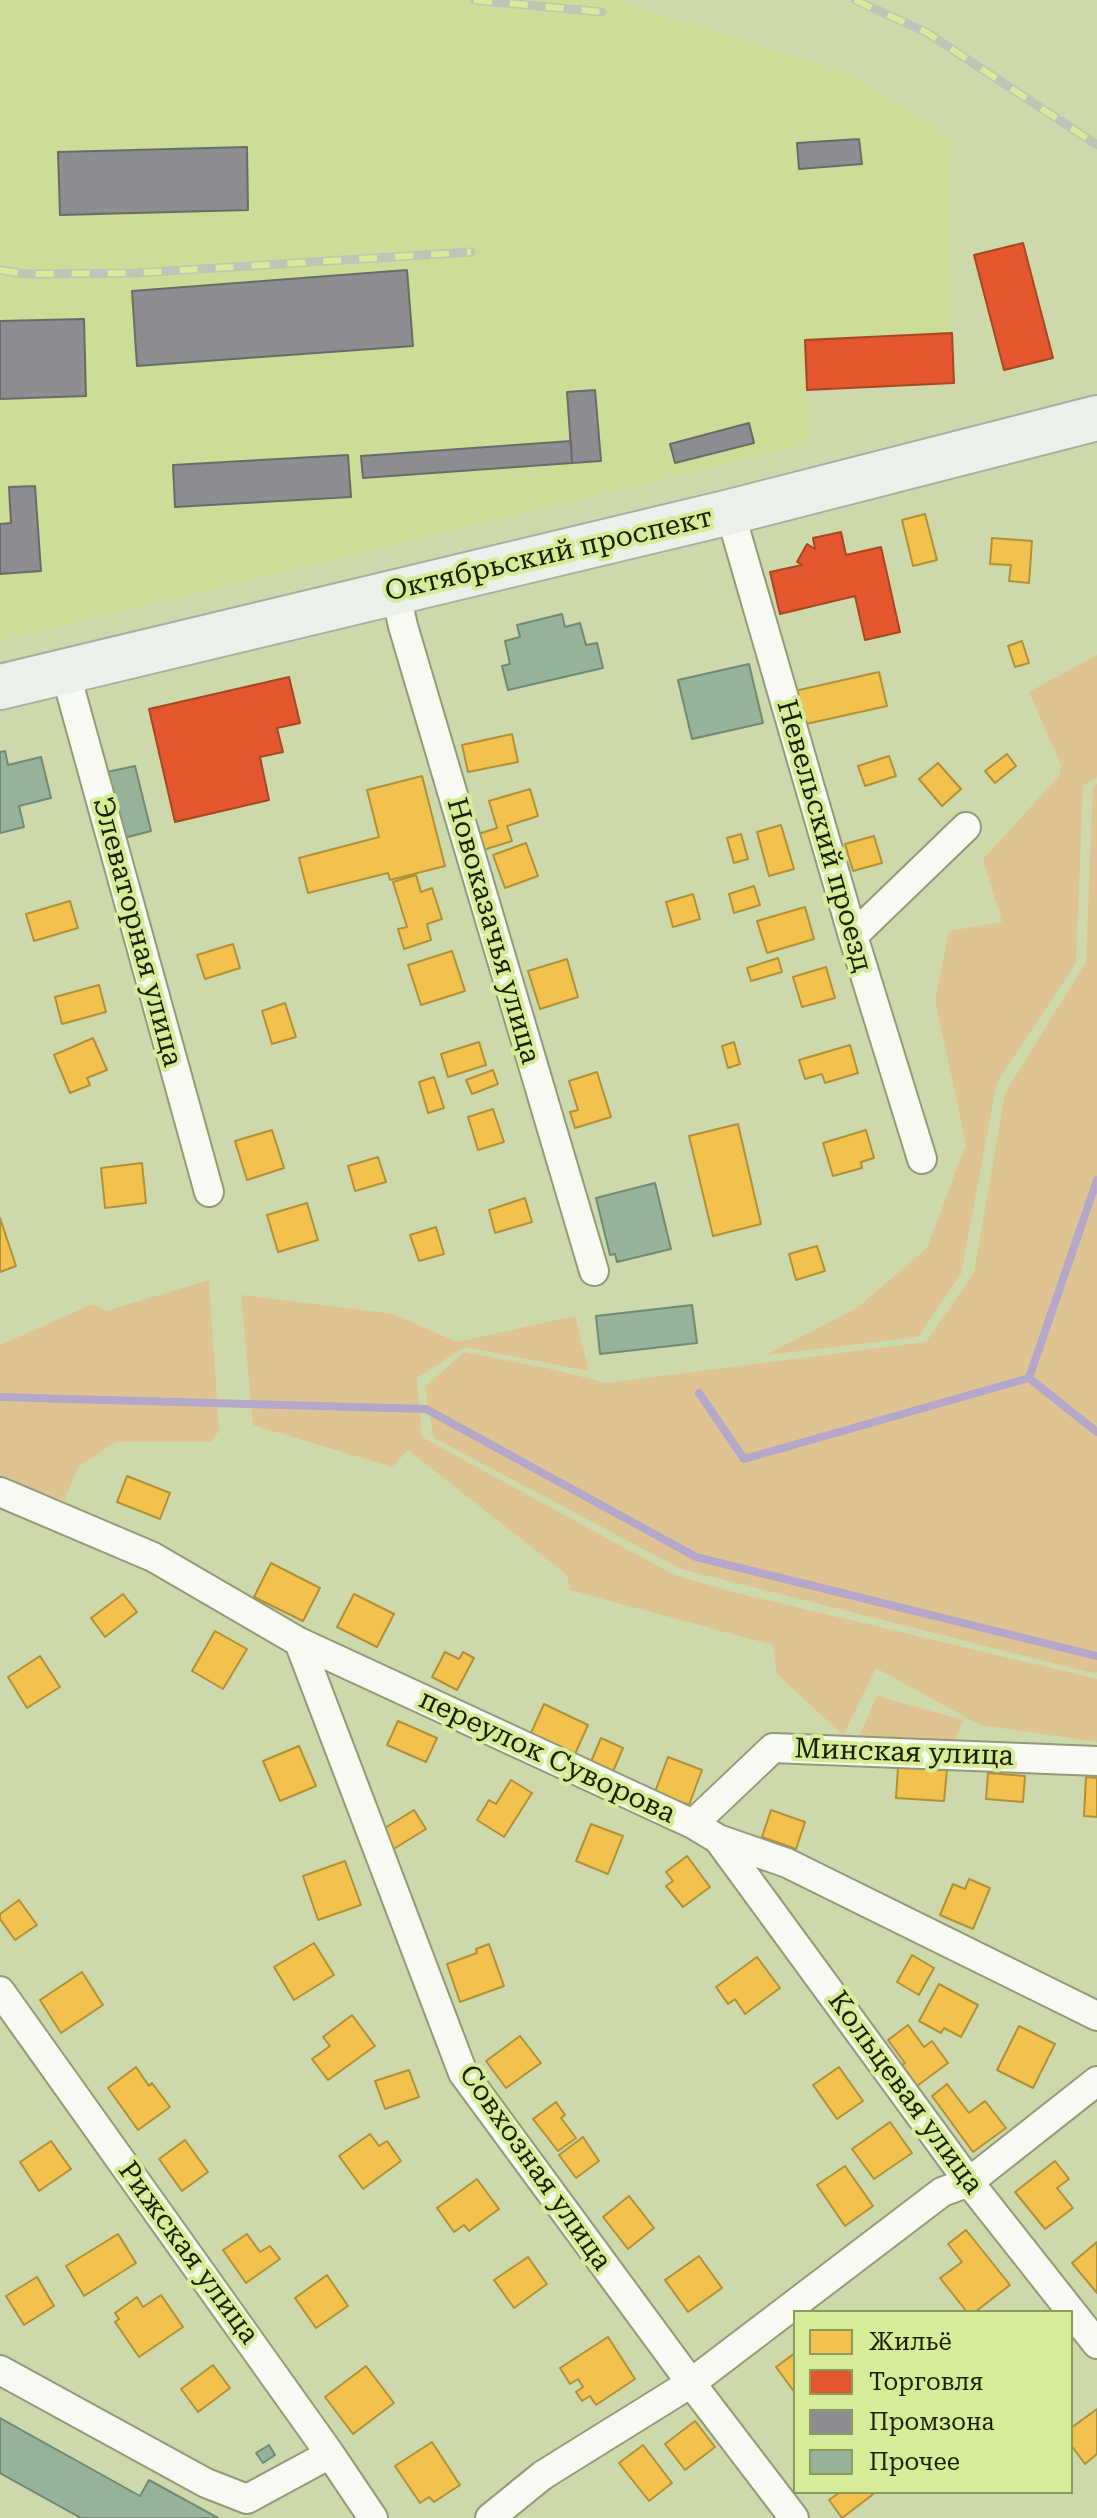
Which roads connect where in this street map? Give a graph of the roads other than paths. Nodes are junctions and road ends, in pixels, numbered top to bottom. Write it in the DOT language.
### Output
graph roads {
  1 [pos="1097,418"];
  2 [pos="730,512"];
  3 [pos="395,590"];
  4 [pos="65,671"];
  5 [pos="0,687"];
  6 [pos="966,827"];
  7 [pos="853,936"];
  8 [pos="922,1159"];
  9 [pos="209,1192"];
  10 [pos="594,1271"];
  11 [pos="0,1492"];
  12 [pos="299,1642"];
  13 [pos="1097,1761"];
  14 [pos="693,1824"];
  15 [pos="718,1839"];
  16 [pos="0,1991"];
  17 [pos="1097,2016"];
  18 [pos="1097,2081"];
  19 [pos="969,2182"];
  20 [pos="1070,2310"];
  21 [pos="1073,2314"];
  22 [pos="1097,2344"];
  23 [pos="0,2370"];
  24 [pos="691,2383"];
  25 [pos="330,2454"];
  26 [pos="373,2518"];
  27 [pos="490,2518"];
  28 [pos="794,2518"];
  1 -- 2 [label="main road, Октябрьский проспект"];
  2 -- 3 [label="main road, Октябрьский проспект"];
  2 -- 7 [label="street, Невельский проезд"];
  3 -- 4 [label="main road, Октябрьский проспект"];
  3 -- 10 [label="street, Новоказачья улица"];
  4 -- 5 [label="main road, Октябрьский проспект"];
  4 -- 9 [label="street, Элеваторная улица"];
  6 -- 7 [label="street"];
  7 -- 8 [label="street, Невельский проезд"];
  11 -- 12 [label="street, переулок Суворова"];
  12 -- 14 [label="street, переулок Суворова"];
  12 -- 24 [label="street, Совхозная улица"];
  13 -- 14 [label="street, Минская улица"];
  14 -- 15 [label="street, переулок Суворова"];
  15 -- 17 [label="street, переулок Суворова"];
  15 -- 19 [label="street, Кольцевая улица"];
  16 -- 25 [label="street, Рижская улица"];
  18 -- 19 [label="street"];
  19 -- 20 [label="street, Кольцевая улица"];
  19 -- 24 [label="street"];
  21 -- 22 [label="street, Кольцевая улица"];
  23 -- 25 [label="street"];
  24 -- 27 [label="street"];
  24 -- 28 [label="street, Совхозная улица"];
  25 -- 26 [label="street, Рижская улица"];
}
